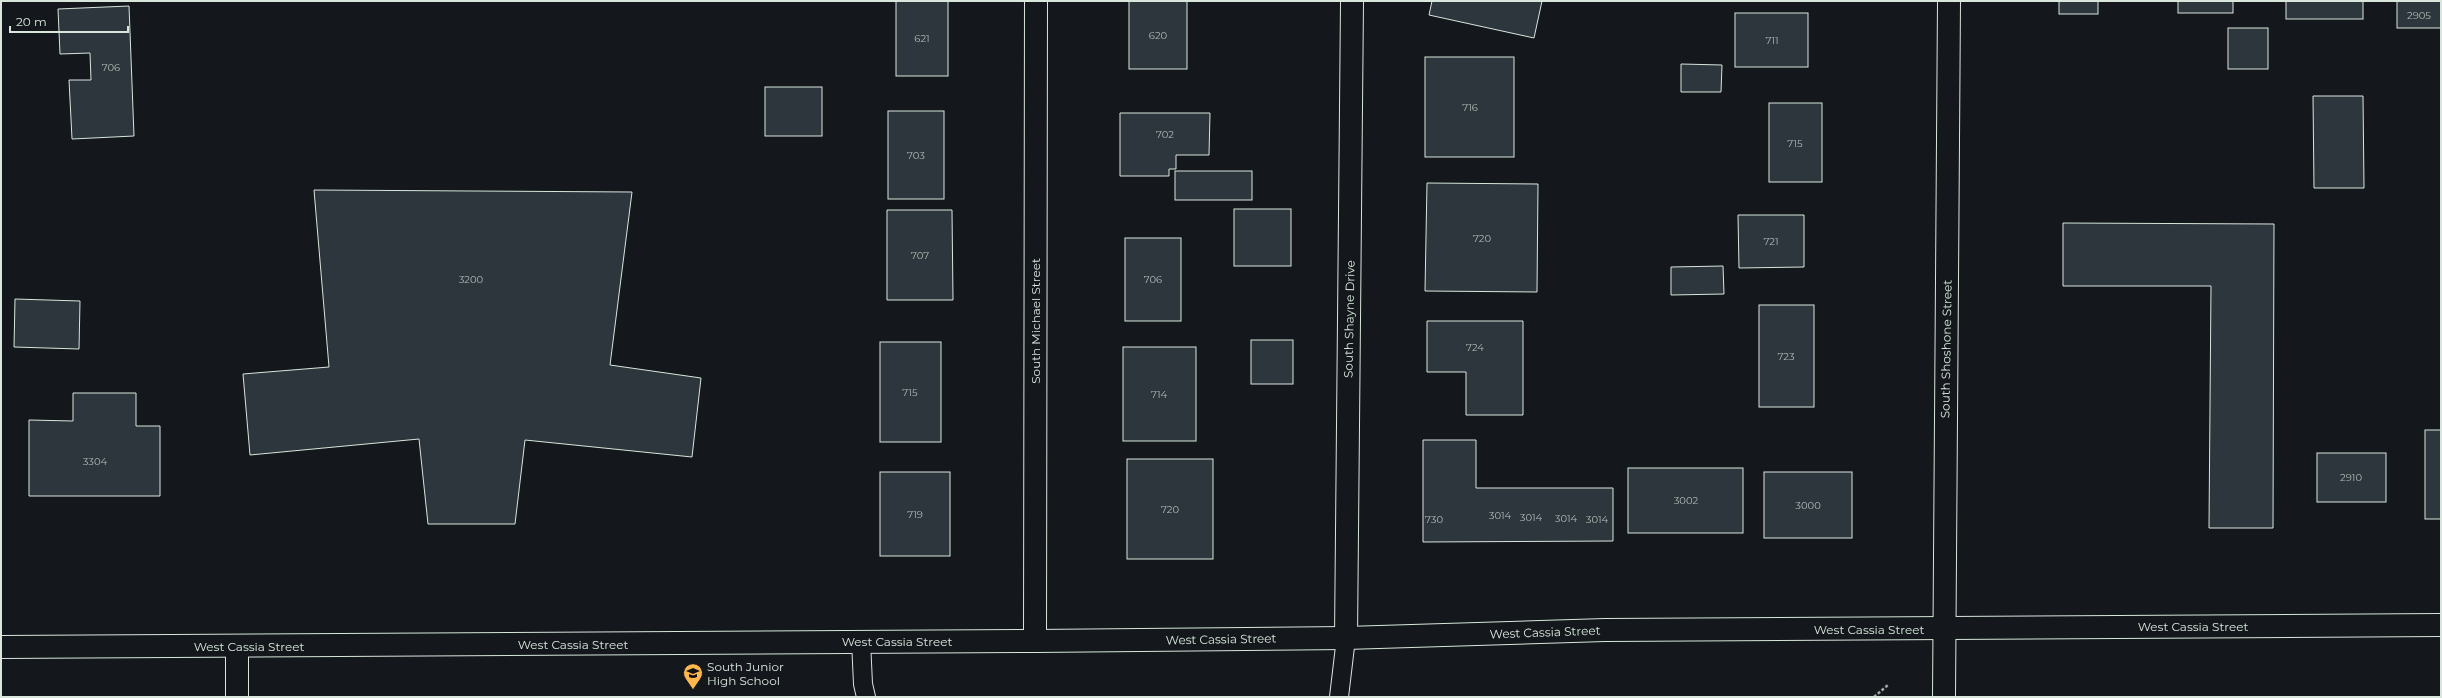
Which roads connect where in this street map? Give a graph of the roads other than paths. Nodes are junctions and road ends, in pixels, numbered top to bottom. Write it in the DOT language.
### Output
graph roads {
  1 [pos="1036,1"];
  2 [pos="1352,1"];
  3 [pos="1949,1"];
  4 [pos="2441,625"];
  5 [pos="1944,628"];
  6 [pos="1346,638"];
  7 [pos="861,641"];
  8 [pos="1035,641"];
  9 [pos="237,646"];
  10 [pos="1,647"];
  11 [pos="237,697"];
  12 [pos="866,697"];
  13 [pos="1339,697"];
  14 [pos="1944,697"];
  1 -- 8 [label="street, South Michael Street"];
  2 -- 6 [label="street, South Shayne Drive"];
  3 -- 5 [label="street, South Shoshone Street"];
  4 -- 5 [label="street, West Cassia Street"];
  5 -- 6 [label="street, West Cassia Street"];
  5 -- 14 [label="street, South Shoshone Street"];
  6 -- 8 [label="street, West Cassia Street"];
  6 -- 13 [label="lane"];
  7 -- 8 [label="street, West Cassia Street"];
  7 -- 9 [label="street, West Cassia Street"];
  7 -- 12 [label="lane"];
  9 -- 10 [label="street, West Cassia Street"];
  9 -- 11 [label="street"];
}
